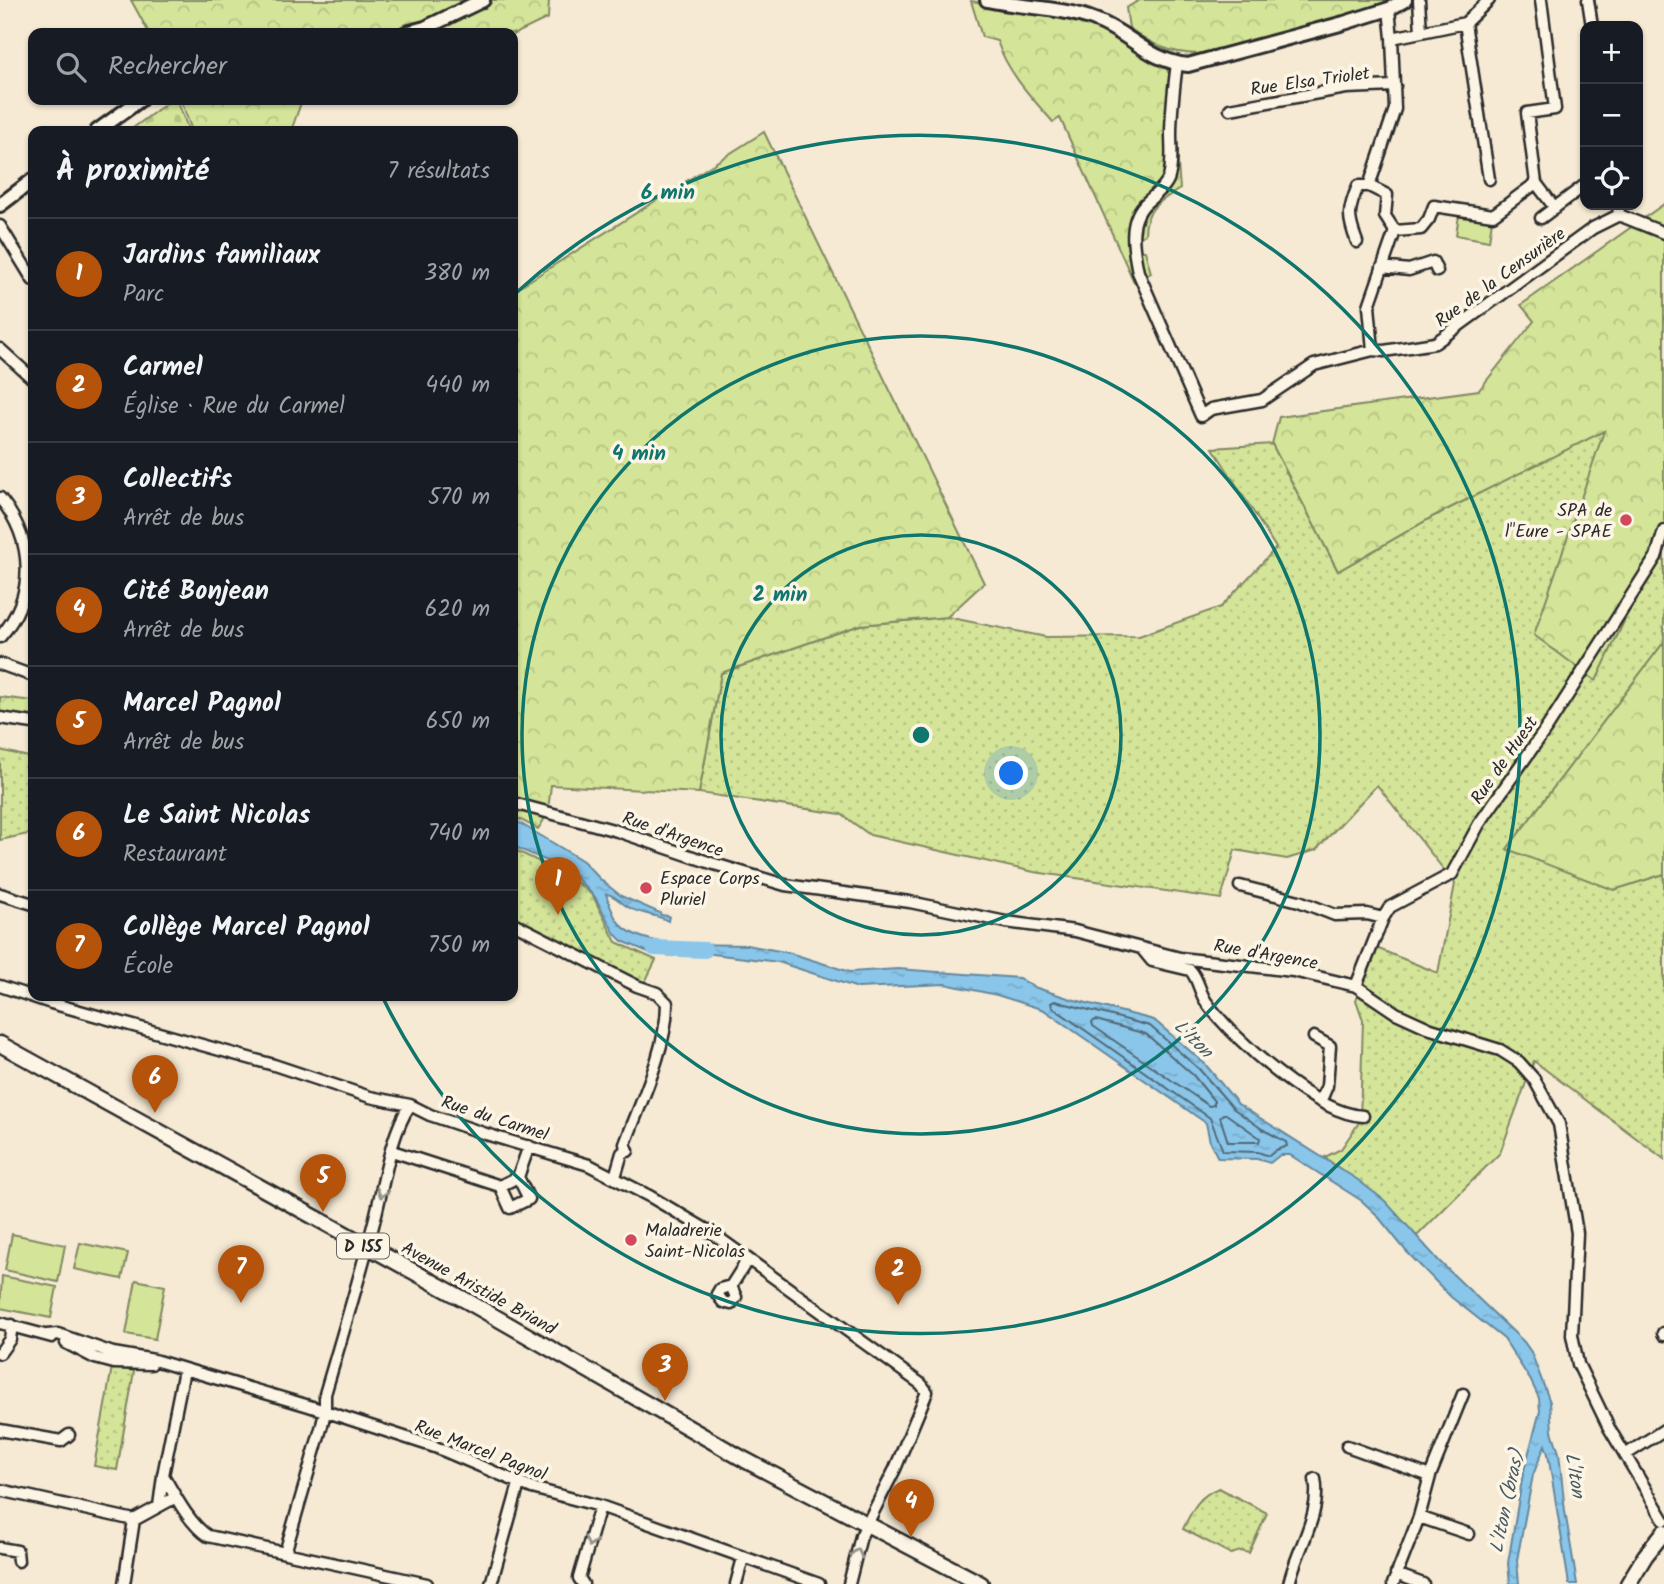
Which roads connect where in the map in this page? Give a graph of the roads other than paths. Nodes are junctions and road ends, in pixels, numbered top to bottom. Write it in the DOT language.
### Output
graph roads {
  1 [pos="483,0"];
  2 [pos="987,0"];
  3 [pos="1405,0"];
  4 [pos="1419,0"];
  5 [pos="1489,0"];
  6 [pos="1541,0"];
  7 [pos="1588,0"];
  8 [pos="1389,9"];
  9 [pos="1591,21"];
  10 [pos="1465,23"];
  11 [pos="427,28"];
  12 [pos="1421,31"];
  13 [pos="1392,38"];
  14 [pos="1177,63"];
  15 [pos="1395,86"];
  16 [pos="133,105"];
  17 [pos="1230,109"];
  18 [pos="104,126"];
  19 [pos="1489,179"];
  20 [pos="1536,183"];
  21 [pos="28,184"];
  22 [pos="1369,186"];
  23 [pos="1580,189"];
  24 [pos="0,205"];
  25 [pos="1555,208"];
  26 [pos="1619,210"];
  27 [pos="1541,218"];
  28 [pos="0,226"];
  29 [pos="1395,231"];
  30 [pos="1664,233"];
  31 [pos="1357,242"];
  32 [pos="1382,268"];
  33 [pos="1437,271"];
  34 [pos="28,272"];
  35 [pos="0,349"];
  36 [pos="1373,350"];
  37 [pos="28,374"];
  38 [pos="0,498"];
  39 [pos="1664,531"];
  40 [pos="28,539"];
  41 [pos="28,556"];
  42 [pos="0,637"];
  43 [pos="0,664"];
  44 [pos="28,674"];
  45 [pos="0,718"];
  46 [pos="28,722"];
  47 [pos="518,804"];
  48 [pos="1240,886"];
  49 [pos="0,894"];
  50 [pos="28,902"];
  51 [pos="1383,918"];
  52 [pos="518,926"];
  53 [pos="1142,950"];
  54 [pos="0,986"];
  55 [pos="1356,986"];
  56 [pos="28,995"];
  57 [pos="45,1001"];
  58 [pos="1314,1037"];
  59 [pos="0,1044"];
  60 [pos="1321,1100"];
  61 [pos="410,1105"];
  62 [pos="1363,1116"];
  63 [pos="529,1146"];
  64 [pos="392,1151"];
  65 [pos="518,1177"];
  66 [pos="615,1177"];
  67 [pos="500,1186"];
  68 [pos="367,1248"];
  69 [pos="748,1259"];
  70 [pos="730,1286"];
  71 [pos="0,1323"];
  72 [pos="12,1325"];
  73 [pos="0,1353"];
  74 [pos="184,1370"];
  75 [pos="1463,1394"];
  76 [pos="325,1412"];
  77 [pos="0,1430"];
  78 [pos="1664,1430"];
  79 [pos="69,1435"];
  80 [pos="1347,1446"];
  81 [pos="1625,1455"];
  82 [pos="163,1475"];
  83 [pos="1430,1476"];
  84 [pos="1315,1479"];
  85 [pos="519,1484"];
  86 [pos="0,1490"];
  87 [pos="176,1497"];
  88 [pos="159,1506"];
  89 [pos="600,1506"];
  90 [pos="1419,1517"];
  91 [pos="134,1520"];
  92 [pos="1664,1520"];
  93 [pos="868,1523"];
  94 [pos="1664,1532"];
  95 [pos="1469,1534"];
  96 [pos="0,1548"];
  97 [pos="285,1553"];
  98 [pos="743,1558"];
  99 [pos="18,1561"];
  100 [pos="1394,1579"];
  101 [pos="581,1581"];
  102 [pos="124,1584"];
  103 [pos="427,1584"];
  104 [pos="491,1584"];
  105 [pos="736,1584"];
  106 [pos="819,1584"];
  107 [pos="849,1584"];
  108 [pos="981,1584"];
  109 [pos="1289,1584"];
  110 [pos="1423,1584"];
  111 [pos="1628,1584"];
  1 -- 11 [label="street"];
  2 -- 14 [label="street"];
  3 -- 8 [label="street"];
  4 -- 12 [label="street"];
  5 -- 10 [label="street"];
  6 -- 20 [label="street"];
  7 -- 9 [label="street"];
  8 -- 13 [label="street"];
  8 -- 14 [label="street"];
  10 -- 12 [label="street"];
  10 -- 19 [label="street"];
  12 -- 13 [label="street"];
  13 -- 15 [label="street"];
  14 -- 36 [label="street, Rue de la Censurière"];
  15 -- 17 [label="street, Rue Elsa Triolet"];
  15 -- 22 [label="street"];
  16 -- 18 [label="street"];
  20 -- 25 [label="street"];
  20 -- 29 [label="street"];
  21 -- 24 [label="street"];
  22 -- 29 [label="street"];
  22 -- 31 [label="street"];
  23 -- 25 [label="street"];
  25 -- 27 [label="street"];
  26 -- 30 [label="street"];
  26 -- 36 [label="street, Rue de la Censurière"];
  28 -- 34 [label="street"];
  29 -- 32 [label="street"];
  32 -- 33 [label="street"];
  32 -- 36 [label="street"];
  35 -- 37 [label="street"];
  38 -- 40 [label="street"];
  39 -- 51 [label="street, Rue de Huest"];
  41 -- 42 [label="street"];
  43 -- 44 [label="street"];
  45 -- 46 [label="street"];
  47 -- 53 [label="street, Rue d'Argence"];
  48 -- 51 [label="street"];
  49 -- 50 [label="street"];
  51 -- 55 [label="street, Rue de Huest"];
  52 -- 66 [label="street"];
  53 -- 55 [label="street, Rue d'Argence"];
  53 -- 60 [label="street"];
  54 -- 56 [label="street, Rue du Carmel"];
  55 -- 81 [label="street, Rue d'Argence"];
  57 -- 61 [label="street, Rue du Carmel"];
  58 -- 60 [label="street"];
  59 -- 68 [label="main road, Avenue Aristide Briand / D 155"];
  60 -- 62 [label="street"];
  61 -- 63 [label="street, Rue du Carmel"];
  61 -- 64 [label="street"];
  63 -- 65 [label="street"];
  63 -- 66 [label="street, Rue du Carmel"];
  64 -- 67 [label="street"];
  64 -- 68 [label="street, one-way"];
  65 -- 67 [label="street"];
  65 -- 67 [label="street"];
  66 -- 69 [label="street, Rue du Carmel"];
  68 -- 76 [label="street"];
  68 -- 93 [label="main road, Avenue Aristide Briand / D 155"];
  69 -- 70 [label="street"];
  69 -- 93 [label="street, Rue du Carmel"];
  71 -- 72 [label="street, Rue Marcel Pagnol"];
  72 -- 73 [label="street"];
  72 -- 74 [label="street, Rue Marcel Pagnol"];
  74 -- 76 [label="street, Rue Marcel Pagnol"];
  74 -- 82 [label="street"];
  75 -- 83 [label="street"];
  76 -- 85 [label="street, Rue Marcel Pagnol"];
  76 -- 97 [label="street"];
  77 -- 79 [label="street"];
  78 -- 81 [label="street"];
  80 -- 83 [label="street"];
  81 -- 92 [label="street, Rue d'Argence"];
  82 -- 87 [label="street"];
  82 -- 88 [label="street"];
  83 -- 90 [label="street"];
  84 -- 109 [label="street"];
  85 -- 89 [label="street, Rue Marcel Pagnol"];
  85 -- 104 [label="street"];
  86 -- 91 [label="street"];
  87 -- 88 [label="street"];
  87 -- 97 [label="street"];
  88 -- 91 [label="street"];
  89 -- 98 [label="street, Rue Marcel Pagnol"];
  89 -- 101 [label="street, one-way"];
  90 -- 95 [label="street"];
  90 -- 100 [label="street"];
  91 -- 102 [label="street"];
  107 -- 93 [label="street, one-way"];
  93 -- 108 [label="main road, D 155"];
  94 -- 111 [label="main road"];
  96 -- 99 [label="street"];
  97 -- 103 [label="street"];
  98 -- 105 [label="street"];
  98 -- 106 [label="street, Rue Marcel Pagnol"];
  100 -- 110 [label="street"];
}
